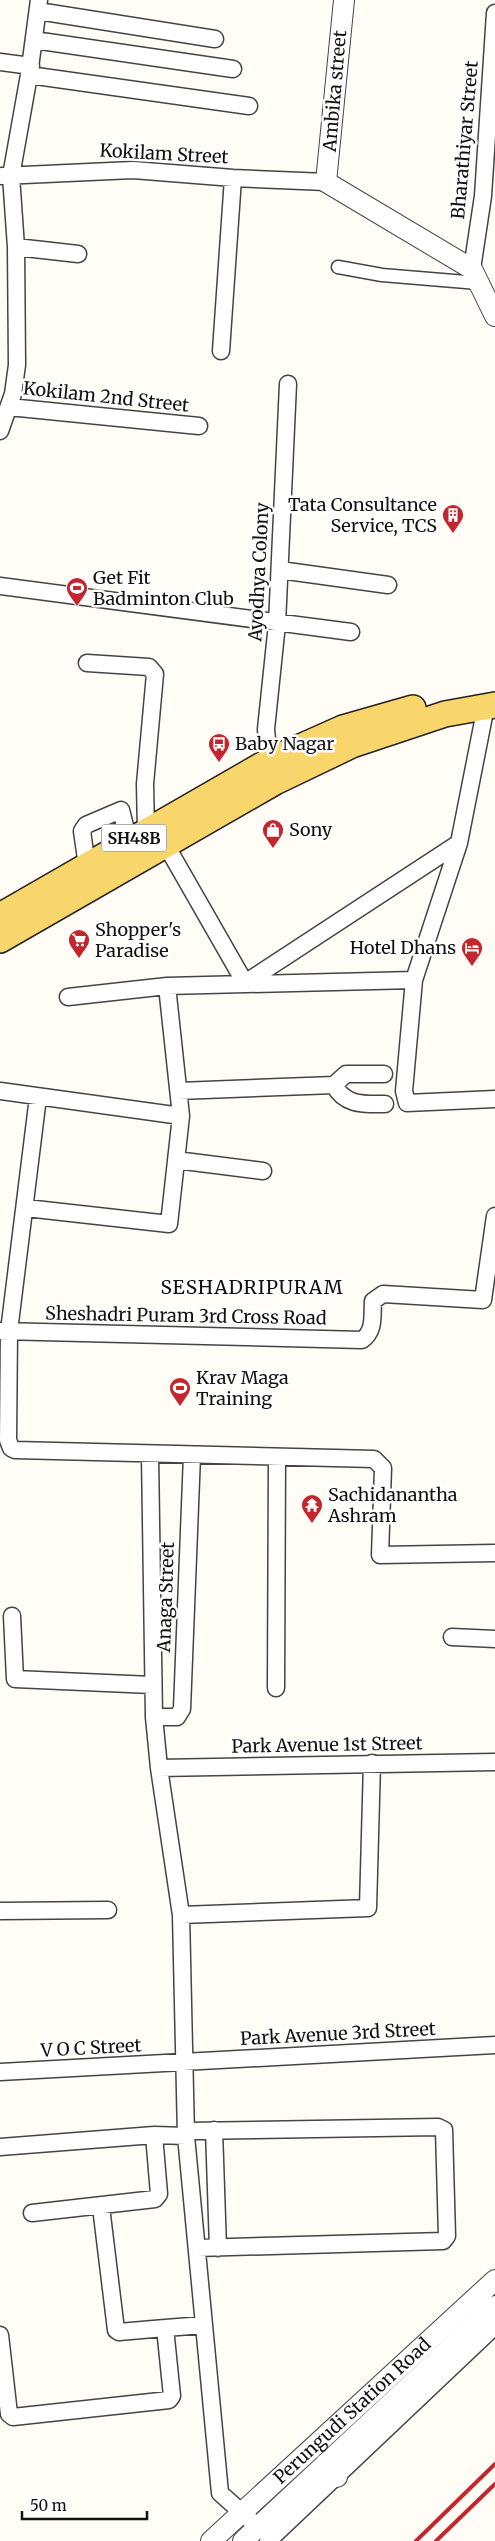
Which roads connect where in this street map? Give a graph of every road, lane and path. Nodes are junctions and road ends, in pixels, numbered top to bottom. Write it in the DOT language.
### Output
graph roads {
  1 [pos="344,0"];
  2 [pos="39,6"];
  3 [pos="495,14"];
  4 [pos="214,39"];
  5 [pos="34,40"];
  6 [pos="0,62"];
  7 [pos="233,69"];
  8 [pos="30,71"];
  9 [pos="249,106"];
  10 [pos="5,176"];
  11 [pos="232,178"];
  12 [pos="326,182"];
  13 [pos="16,247"];
  14 [pos="78,254"];
  15 [pos="338,267"];
  16 [pos="482,281"];
  17 [pos="495,316"];
  18 [pos="220,351"];
  19 [pos="288,384"];
  20 [pos="7,398"];
  21 [pos="199,426"];
  22 [pos="1,429"];
  23 [pos="280,570"];
  24 [pos="388,585"];
  25 [pos="0,586"];
  26 [pos="277,624"];
  27 [pos="351,632"];
  28 [pos="87,664"];
  29 [pos="492,700"];
  30 [pos="274,771"];
  31 [pos="145,793"];
  32 [pos="121,810"];
  33 [pos="147,839"];
  34 [pos="459,843"];
  35 [pos="87,866"];
  36 [pos="0,916"];
  37 [pos="0,940"];
  38 [pos="414,980"];
  39 [pos="245,983"];
  40 [pos="167,986"];
  41 [pos="68,997"];
  42 [pos="384,1074"];
  43 [pos="334,1085"];
  44 [pos="0,1091"];
  45 [pos="179,1091"];
  46 [pos="38,1097"];
  47 [pos="495,1099"];
  48 [pos="385,1104"];
  49 [pos="181,1116"];
  50 [pos="176,1160"];
  51 [pos="263,1171"];
  52 [pos="26,1208"];
  53 [pos="495,1216"];
  54 [pos="4,1331"];
  55 [pos="150,1455"];
  56 [pos="192,1455"];
  57 [pos="277,1457"];
  58 [pos="495,1553"];
  59 [pos="12,1616"];
  60 [pos="452,1637"];
  61 [pos="495,1639"];
  62 [pos="152,1685"];
  63 [pos="276,1688"];
  64 [pos="154,1717"];
  65 [pos="495,1762"];
  66 [pos="372,1763"];
  67 [pos="159,1768"];
  68 [pos="108,1910"];
  69 [pos="0,1911"];
  70 [pos="181,1915"];
  71 [pos="495,2045"];
  72 [pos="184,2064"];
  73 [pos="0,2072"];
  74 [pos="214,2130"];
  75 [pos="186,2133"];
  76 [pos="154,2135"];
  77 [pos="0,2147"];
  78 [pos="100,2207"];
  79 [pos="32,2213"];
  80 [pos="197,2248"];
  81 [pos="218,2248"];
  82 [pos="495,2280"];
  83 [pos="495,2306"];
  84 [pos="204,2325"];
  85 [pos="495,2326"];
  86 [pos="164,2328"];
  87 [pos="0,2335"];
  88 [pos="331,2470"];
  89 [pos="242,2511"];
  90 [pos="263,2534"];
  91 [pos="211,2541"];
  92 [pos="243,2541"];
  1 -- 12 [label="street, Ambika street"];
  2 -- 4 [label="street"];
  2 -- 5 [label="street"];
  3 -- 16 [label="street, Bharathiyar Street"];
  5 -- 7 [label="street"];
  5 -- 8 [label="street"];
  6 -- 8 [label="street"];
  8 -- 9 [label="street"];
  8 -- 10 [label="street"];
  10 -- 11 [label="street, Kokilam Street"];
  10 -- 13 [label="street"];
  11 -- 12 [label="street, Kokilam Street"];
  11 -- 18 [label="street"];
  12 -- 16 [label="street"];
  13 -- 14 [label="street"];
  13 -- 20 [label="street"];
  15 -- 16 [label="street"];
  16 -- 17 [label="street"];
  19 -- 23 [label="street, Ayodhya Colony"];
  20 -- 21 [label="street, Kokilam 2nd Street"];
  20 -- 22 [label="street"];
  23 -- 24 [label="street"];
  23 -- 26 [label="street, Ayodhya Colony"];
  25 -- 26 [label="street"];
  26 -- 27 [label="street"];
  26 -- 30 [label="street, Ayodhya Colony"];
  28 -- 31 [label="street"];
  29 -- 30 [label="main road, SH48B"];
  29 -- 34 [label="street"];
  30 -- 33 [label="main road, SH48B"];
  31 -- 32 [label="street"];
  31 -- 33 [label="street"];
  32 -- 33 [label="street"];
  32 -- 35 [label="street"];
  33 -- 35 [label="main road, SH48B"];
  33 -- 37 [label="main road, SH48B"];
  33 -- 39 [label="street"];
  34 -- 38 [label="street"];
  34 -- 39 [label="street"];
  35 -- 36 [label="main road, SH48B"];
  38 -- 39 [label="street"];
  38 -- 47 [label="street"];
  39 -- 40 [label="street"];
  40 -- 41 [label="street"];
  40 -- 45 [label="street"];
  42 -- 43 [label="street"];
  43 -- 45 [label="street"];
  43 -- 48 [label="street"];
  44 -- 46 [label="street"];
  45 -- 49 [label="street"];
  46 -- 49 [label="street"];
  46 -- 52 [label="street"];
  49 -- 50 [label="street"];
  50 -- 51 [label="street"];
  50 -- 52 [label="street"];
  52 -- 54 [label="street"];
  53 -- 54 [label="street, Sheshadri Puram 3rd Cross Road"];
  54 -- 55 [label="street"];
  55 -- 56 [label="street"];
  55 -- 62 [label="street"];
  56 -- 57 [label="street"];
  56 -- 64 [label="street, Anaga Street"];
  57 -- 58 [label="street"];
  57 -- 63 [label="street"];
  59 -- 62 [label="street"];
  60 -- 61 [label="street"];
  62 -- 64 [label="street"];
  64 -- 67 [label="street"];
  65 -- 66 [label="street, Park Avenue 1st Street"];
  66 -- 67 [label="street, Park Avenue 1st Street"];
  66 -- 70 [label="street"];
  67 -- 70 [label="street"];
  68 -- 69 [label="street"];
  70 -- 72 [label="street"];
  71 -- 72 [label="street, Park Avenue 3rd Street"];
  72 -- 73 [label="street, V O C Street"];
  72 -- 75 [label="street"];
  74 -- 75 [label="street"];
  74 -- 81 [label="street"];
  74 -- 81 [label="street"];
  75 -- 76 [label="street"];
  75 -- 80 [label="street"];
  76 -- 77 [label="street"];
  76 -- 78 [label="street"];
  78 -- 79 [label="street"];
  78 -- 86 [label="street"];
  80 -- 81 [label="street"];
  80 -- 84 [label="street"];
  82 -- 89 [label="street, Perungudi Station Road"];
  83 -- 88 [label="street, Perungudi Station Road"];
  84 -- 86 [label="street"];
  84 -- 89 [label="street"];
  85 -- 88 [label="street"];
  86 -- 87 [label="street"];
  88 -- 90 [label="street, Perungudi Station Road"];
  89 -- 90 [label="street"];
  89 -- 91 [label="street, Perungudi Station Road"];
  90 -- 92 [label="street, Perungudi Station Road"];
}
